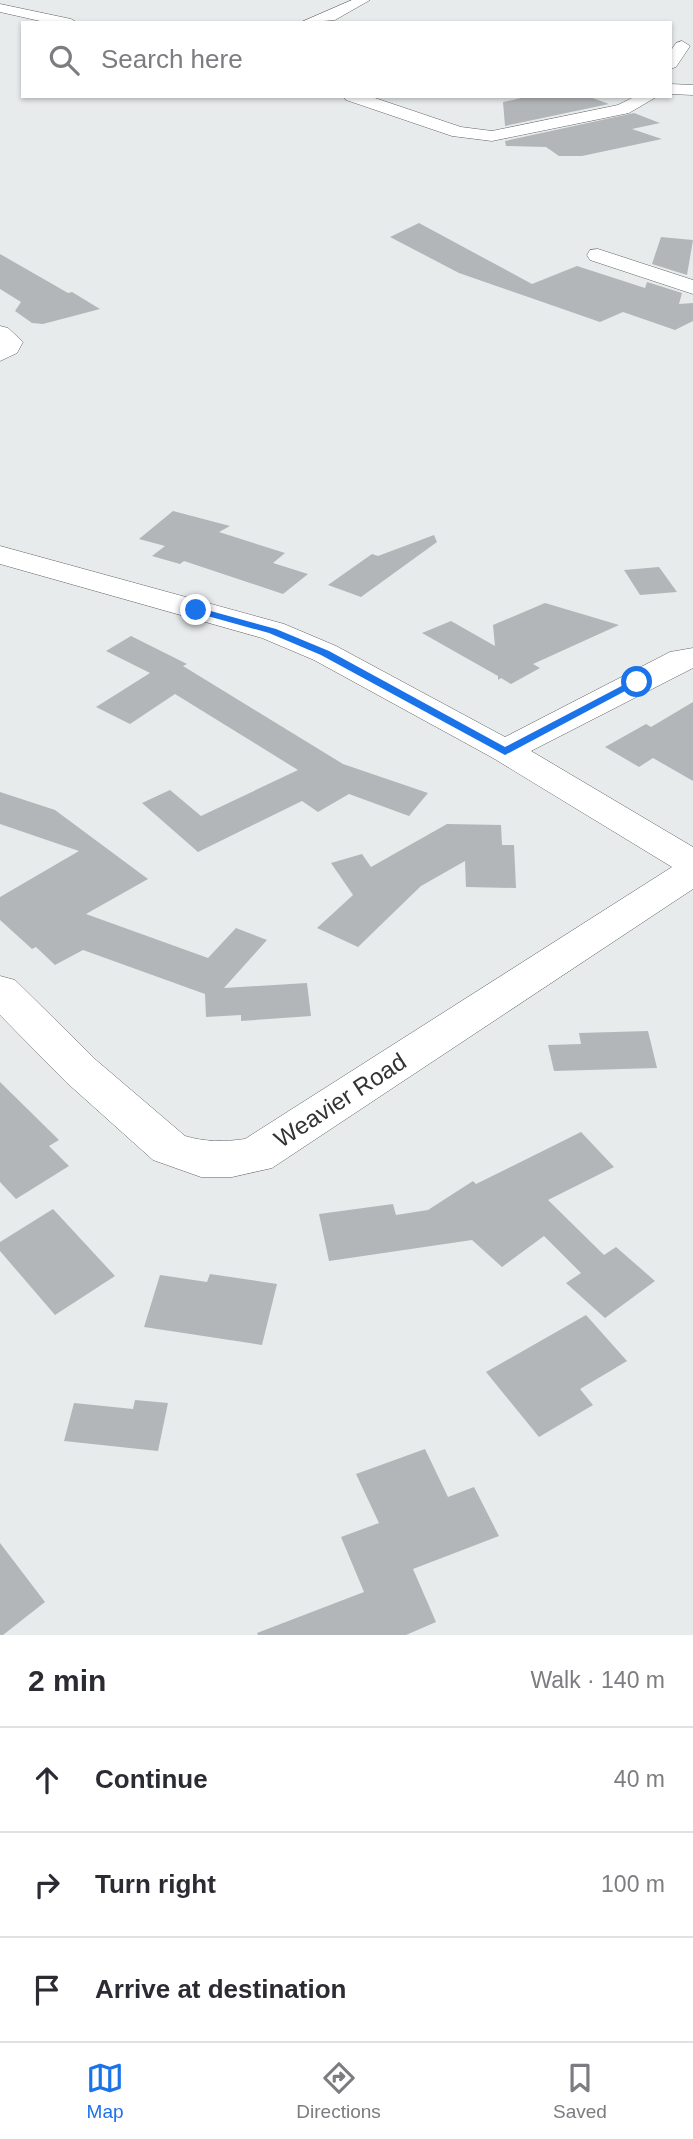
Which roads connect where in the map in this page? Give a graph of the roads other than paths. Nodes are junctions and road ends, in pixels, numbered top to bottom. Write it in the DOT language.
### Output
graph roads {
  1 [pos="363,0"];
  2 [pos="0,8"];
  3 [pos="330,17"];
  4 [pos="62,21"];
  5 [pos="314,21"];
  6 [pos="343,21"];
  7 [pos="682,46"];
  8 [pos="672,62"];
  9 [pos="672,89"];
  10 [pos="693,90"];
  11 [pos="358,98"];
  12 [pos="646,98"];
  13 [pos="598,255"];
  14 [pos="693,286"];
  15 [pos="0,333"];
  16 [pos="0,354"];
  17 [pos="6,562"];
  18 [pos="693,658"];
  19 [pos="505,751"];
  20 [pos="693,863"];
  21 [pos="693,872"];
  22 [pos="0,990"];
  1 -- 3 [label="street"];
  2 -- 4 [label="street"];
  3 -- 5 [label="street"];
  3 -- 6 [label="street"];
  7 -- 8 [label="street"];
  9 -- 10 [label="street"];
  11 -- 12 [label="street"];
  13 -- 14 [label="street"];
  15 -- 16 [label="street"];
  17 -- 19 [label="street"];
  18 -- 19 [label="street"];
  19 -- 20 [label="street"];
  21 -- 22 [label="street, Weavier Road"];
}
